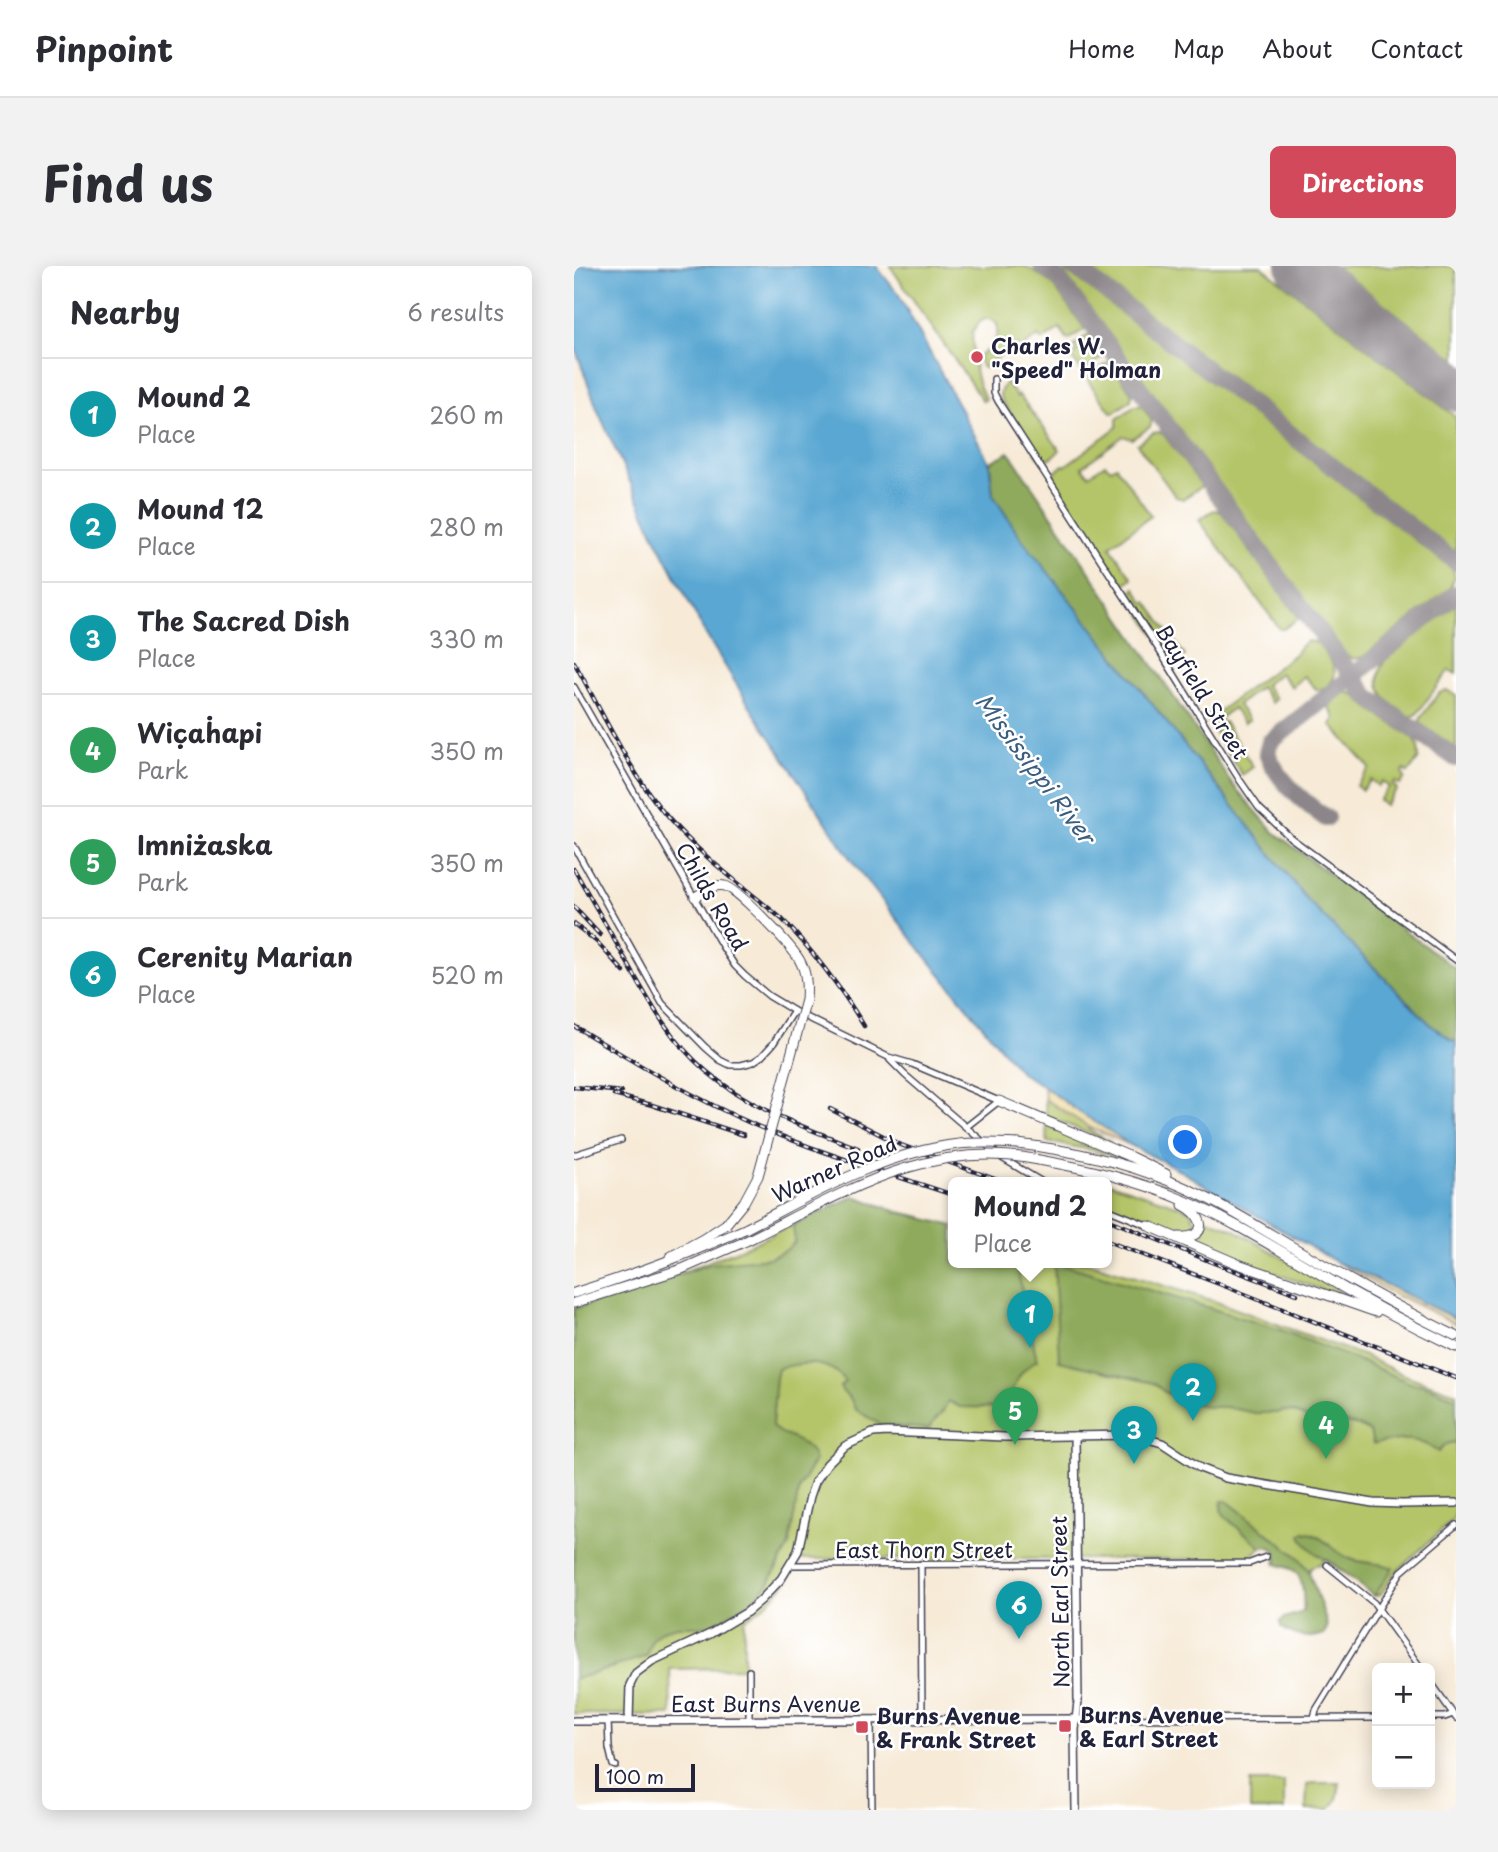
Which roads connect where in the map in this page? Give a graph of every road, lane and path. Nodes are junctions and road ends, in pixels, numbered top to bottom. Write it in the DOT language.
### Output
graph roads {
  1 [pos="994,379"];
  2 [pos="574,687"];
  3 [pos="574,846"];
  4 [pos="695,897"];
  5 [pos="1456,960"];
  6 [pos="793,1010"];
  7 [pos="888,1057"];
  8 [pos="999,1101"];
  9 [pos="966,1127"];
  10 [pos="621,1140"];
  11 [pos="574,1155"];
  12 [pos="1034,1177"];
  13 [pos="1138,1183"];
  14 [pos="1222,1206"];
  15 [pos="1112,1211"];
  16 [pos="1149,1226"];
  17 [pos="646,1270"];
  18 [pos="574,1293"];
  19 [pos="574,1303"];
  20 [pos="1416,1328"];
  21 [pos="1456,1336"];
  22 [pos="1456,1348"];
  23 [pos="1075,1436"];
  24 [pos="1456,1503"];
  25 [pos="1456,1525"];
  26 [pos="1266,1557"];
  27 [pos="921,1564"];
  28 [pos="1076,1564"];
  29 [pos="791,1565"];
  30 [pos="1327,1565"];
  31 [pos="1378,1608"];
  32 [pos="1417,1663"];
  33 [pos="749,1671"];
  34 [pos="1435,1688"];
  35 [pos="1455,1716"];
  36 [pos="1435,1717"];
  37 [pos="1314,1718"];
  38 [pos="1372,1718"];
  39 [pos="1077,1719"];
  40 [pos="608,1720"];
  41 [pos="629,1720"];
  42 [pos="871,1720"];
  43 [pos="922,1720"];
  44 [pos="574,1721"];
  45 [pos="749,1721"];
  46 [pos="616,1766"];
  47 [pos="872,1810"];
  48 [pos="1076,1810"];
  1 -- 5 [label="street, Bayfield Street"];
  2 -- 4 [label="street, Childs Road"];
  3 -- 6 [label="street"];
  4 -- 6 [label="street, Childs Road"];
  4 -- 17 [label="highway, bridge"];
  6 -- 7 [label="street, Childs Road"];
  7 -- 8 [label="street, Childs Road"];
  7 -- 9 [label="street, Childs Road"];
  8 -- 9 [label="street"];
  8 -- 14 [label="highway"];
  9 -- 12 [label="street, Childs Road"];
  10 -- 11 [label="street"];
  13 -- 16 [label="highway"];
  13 -- 19 [label="highway, Warner Road, bridge"];
  13 -- 20 [label="highway, Warner Road"];
  14 -- 17 [label="highway, Warner Road, bridge"];
  14 -- 21 [label="highway, Warner Road"];
  15 -- 16 [label="street"];
  16 -- 20 [label="highway"];
  17 -- 18 [label="highway, Warner Road"];
  20 -- 22 [label="highway, Warner Road"];
  23 -- 24 [label="street"];
  23 -- 28 [label="street, North Earl Street"];
  23 -- 29 [label="street"];
  25 -- 31 [label="street"];
  26 -- 28 [label="street, East Thorn Street"];
  27 -- 28 [label="street, East Thorn Street"];
  27 -- 29 [label="street, East Thorn Street"];
  27 -- 43 [label="street"];
  28 -- 39 [label="street, North Earl Street"];
  29 -- 41 [label="street"];
  30 -- 31 [label="street"];
  31 -- 32 [label="street"];
  31 -- 37 [label="street"];
  33 -- 45 [label="street"];
  34 -- 35 [label="street"];
  35 -- 36 [label="street"];
  37 -- 38 [label="street, East Burns Avenue"];
  37 -- 39 [label="street, East Burns Avenue"];
  39 -- 43 [label="street, East Burns Avenue"];
  39 -- 48 [label="street, North Earl Street"];
  40 -- 41 [label="street, East Burns Avenue"];
  40 -- 44 [label="street, East Burns Avenue"];
  40 -- 46 [label="street"];
  41 -- 45 [label="street, East Burns Avenue"];
  42 -- 43 [label="street, East Burns Avenue"];
  42 -- 45 [label="street, East Burns Avenue"];
  42 -- 47 [label="street"];
}
